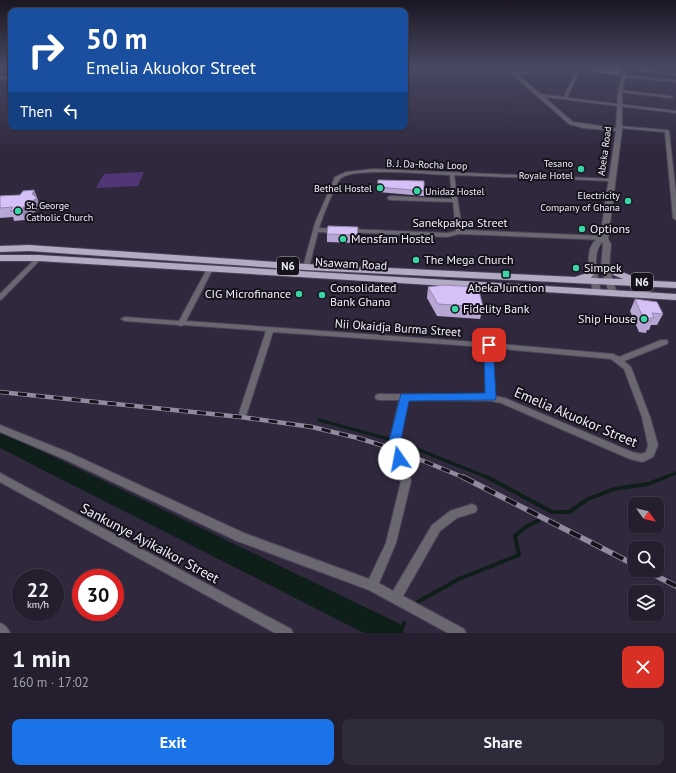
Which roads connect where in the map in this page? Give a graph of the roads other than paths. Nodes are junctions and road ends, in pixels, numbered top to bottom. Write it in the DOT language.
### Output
graph roads {
  1 [pos="538,95"];
  2 [pos="543,96"];
  3 [pos="620,96"];
  4 [pos="660,96"];
  5 [pos="671,97"];
  6 [pos="565,98"];
  7 [pos="619,105"];
  8 [pos="676,112"];
  9 [pos="619,128"];
  10 [pos="452,174"];
  11 [pos="612,180"];
  12 [pos="390,198"];
  13 [pos="456,201"];
  14 [pos="676,218"];
  15 [pos="316,230"];
  16 [pos="459,232"];
  17 [pos="604,238"];
  18 [pos="0,249"];
  19 [pos="0,258"];
  20 [pos="38,258"];
  21 [pos="306,267"];
  22 [pos="605,268"];
  23 [pos="210,269"];
  24 [pos="592,269"];
  25 [pos="577,279"];
  26 [pos="595,280"];
  27 [pos="608,281"];
  28 [pos="646,283"];
  29 [pos="676,285"];
  30 [pos="597,292"];
  31 [pos="613,293"];
  32 [pos="676,297"];
  33 [pos="0,298"];
  34 [pos="125,319"];
  35 [pos="181,324"];
  36 [pos="270,330"];
  37 [pos="664,342"];
  38 [pos="489,345"];
  39 [pos="616,359"];
  40 [pos="379,397"];
  41 [pos="404,397"];
  42 [pos="491,398"];
  43 [pos="243,414"];
  44 [pos="0,428"];
  45 [pos="0,477"];
  46 [pos="472,509"];
  47 [pos="372,586"];
  48 [pos="396,598"];
  49 [pos="0,628"];
  50 [pos="4,633"];
  51 [pos="287,633"];
  52 [pos="460,633"];
  1 -- 9 [label="street"];
  2 -- 6 [label="street"];
  3 -- 7 [label="street, Abeka Road"];
  4 -- 5 [label="street"];
  6 -- 7 [label="street"];
  7 -- 8 [label="street"];
  7 -- 9 [label="street, Abeka Road"];
  9 -- 11 [label="street, Abeka Road"];
  9 -- 14 [label="street"];
  10 -- 11 [label="street, B. J. Da-Rocha Loop"];
  10 -- 13 [label="street"];
  10 -- 15 [label="street, B. J. Da-Rocha Loop"];
  11 -- 17 [label="street, Abeka Road"];
  12 -- 13 [label="street"];
  13 -- 16 [label="street"];
  15 -- 16 [label="street, Sanekpakpa Street"];
  15 -- 21 [label="street, B. J. Da-Rocha Loop"];
  16 -- 17 [label="street, Sanekpakpa Street"];
  17 -- 22 [label="street, Abeka Road"];
  17 -- 24 [label="street, Abeka Road"];
  18 -- 21 [label="highway, Nsawam Road / N6"];
  19 -- 20 [label="highway, Nsawam Road / N6"];
  20 -- 23 [label="highway, Nsawam Road / N6"];
  20 -- 33 [label="street"];
  21 -- 25 [label="highway, Nsawam Road / N6"];
  22 -- 27 [label="street, Abeka Road"];
  22 -- 28 [label="highway"];
  23 -- 30 [label="highway, Nsawam Road / N6"];
  23 -- 35 [label="street"];
  24 -- 25 [label="highway"];
  24 -- 26 [label="street, Abeka Road"];
  25 -- 26 [label="highway, Nsawam Road / N6"];
  26 -- 27 [label="highway, Nsawam Road / N6"];
  26 -- 30 [label="street, Abeka Road"];
  27 -- 28 [label="highway, Nsawam Road / N6"];
  27 -- 31 [label="street, Abeka Road"];
  28 -- 29 [label="highway, Nsawam Road / N6"];
  30 -- 31 [label="highway, Nsawam Road / N6"];
  31 -- 32 [label="highway, Nsawam Road / N6"];
  34 -- 35 [label="street, Nii Okaidja Burma Street"];
  35 -- 36 [label="street, Nii Okaidja Burma Street"];
  36 -- 38 [label="street, Nii Okaidja Burma Street"];
  36 -- 43 [label="street"];
  37 -- 39 [label="street"];
  38 -- 39 [label="street, Nii Okaidja Burma Street"];
  38 -- 42 [label="street"];
  39 -- 42 [label="street, Emelia Akuokor Street"];
  40 -- 41 [label="street, Emelia Akuokor Street"];
  41 -- 42 [label="street, Emelia Akuokor Street"];
  41 -- 47 [label="street"];
  44 -- 47 [label="street"];
  45 -- 51 [label="street, Sankunye Ayikaikor Street"];
  46 -- 48 [label="street"];
  47 -- 48 [label="street"];
  48 -- 52 [label="street"];
  49 -- 50 [label="street"];
}
